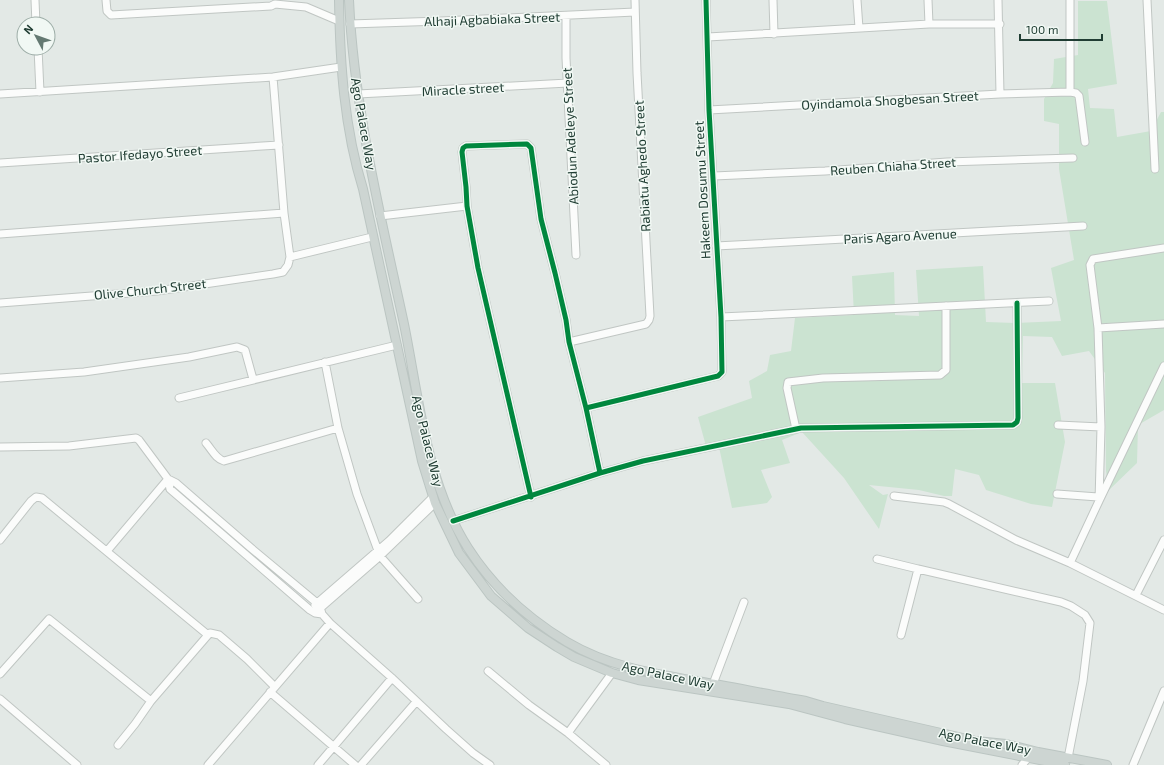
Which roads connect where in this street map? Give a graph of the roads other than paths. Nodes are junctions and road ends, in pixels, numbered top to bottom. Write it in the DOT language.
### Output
graph roads {
  1 [pos="35,0"];
  2 [pos="106,0"];
  3 [pos="339,0"];
  4 [pos="349,0"];
  5 [pos="635,0"];
  6 [pos="706,0"];
  7 [pos="773,0"];
  8 [pos="858,0"];
  9 [pos="928,0"];
  10 [pos="998,0"];
  11 [pos="1070,0"];
  12 [pos="1148,0"];
  13 [pos="634,12"];
  14 [pos="36,16"];
  15 [pos="566,16"];
  16 [pos="340,21"];
  17 [pos="350,24"];
  18 [pos="929,24"];
  19 [pos="1000,24"];
  20 [pos="859,28"];
  21 [pos="774,34"];
  22 [pos="708,37"];
  23 [pos="38,56"];
  24 [pos="341,67"];
  25 [pos="273,77"];
  26 [pos="568,83"];
  27 [pos="40,92"];
  28 [pos="1070,92"];
  29 [pos="0,94"];
  30 [pos="358,94"];
  31 [pos="1000,94"];
  32 [pos="709,110"];
  33 [pos="1085,142"];
  34 [pos="280,145"];
  35 [pos="353,148"];
  36 [pos="367,150"];
  37 [pos="1073,158"];
  38 [pos="355,161"];
  39 [pos="370,162"];
  40 [pos="0,163"];
  41 [pos="1156,169"];
  42 [pos="714,176"];
  43 [pos="467,206"];
  44 [pos="284,213"];
  45 [pos="380,216"];
  46 [pos="1084,226"];
  47 [pos="0,234"];
  48 [pos="372,237"];
  49 [pos="716,246"];
  50 [pos="1164,248"];
  51 [pos="576,255"];
  52 [pos="290,257"];
  53 [pos="1049,301"];
  54 [pos="0,303"];
  55 [pos="1017,303"];
  56 [pos="946,306"];
  57 [pos="721,317"];
  58 [pos="1164,324"];
  59 [pos="1098,328"];
  60 [pos="569,342"];
  61 [pos="397,345"];
  62 [pos="325,362"];
  63 [pos="1164,366"];
  64 [pos="0,378"];
  65 [pos="254,379"];
  66 [pos="179,398"];
  67 [pos="586,408"];
  68 [pos="1058,425"];
  69 [pos="1101,427"];
  70 [pos="338,428"];
  71 [pos="796,429"];
  72 [pos="206,443"];
  73 [pos="0,448"];
  74 [pos="600,473"];
  75 [pos="168,479"];
  76 [pos="1057,494"];
  77 [pos="531,496"];
  78 [pos="894,496"];
  79 [pos="1099,499"];
  80 [pos="434,500"];
  81 [pos="454,521"];
  82 [pos="0,540"];
  83 [pos="1164,540"];
  84 [pos="107,551"];
  85 [pos="379,553"];
  86 [pos="877,560"];
  87 [pos="1070,563"];
  88 [pos="918,570"];
  89 [pos="1136,596"];
  90 [pos="418,599"];
  91 [pos="744,602"];
  92 [pos="317,609"];
  93 [pos="1164,610"];
  94 [pos="330,622"];
  95 [pos="208,635"];
  96 [pos="901,635"];
  97 [pos="488,671"];
  98 [pos="612,673"];
  99 [pos="0,674"];
  100 [pos="392,678"];
  101 [pos="714,684"];
  102 [pos="272,689"];
  103 [pos="1164,691"];
  104 [pos="0,699"];
  105 [pos="151,701"];
  106 [pos="416,702"];
  107 [pos="568,733"];
  108 [pos="118,745"];
  109 [pos="334,747"];
  110 [pos="1028,758"];
  111 [pos="1066,761"];
  112 [pos="77,765"];
  113 [pos="208,765"];
  114 [pos="318,765"];
  115 [pos="355,765"];
  116 [pos="361,765"];
  117 [pos="490,765"];
  118 [pos="606,765"];
  119 [pos="1022,765"];
  120 [pos="1107,765"];
  121 [pos="1133,765"];
  1 -- 14 [label="street"];
  2 -- 16 [label="street"];
  3 -- 16 [label="main road, Ago Palace Way"];
  4 -- 17 [label="main road, Ago Palace Way"];
  5 -- 13 [label="street, Rabiatu Aghedo Street"];
  6 -- 22 [label="street, Hakeem Dosumu Street"];
  7 -- 21 [label="street"];
  8 -- 20 [label="street"];
  9 -- 18 [label="street"];
  10 -- 19 [label="street"];
  11 -- 28 [label="street"];
  12 -- 41 [label="street"];
  13 -- 15 [label="street, Alhaji Agbabiaka Street"];
  13 -- 60 [label="street, Rabiatu Aghedo Street"];
  15 -- 17 [label="street, Alhaji Agbabiaka Street"];
  15 -- 26 [label="street, Abiodun Adeleye Street"];
  16 -- 24 [label="main road, Ago Palace Way"];
  17 -- 30 [label="main road, Ago Palace Way"];
  18 -- 19 [label="street"];
  18 -- 20 [label="street"];
  19 -- 31 [label="street"];
  20 -- 21 [label="street"];
  21 -- 22 [label="street"];
  22 -- 32 [label="street, Hakeem Dosumu Street"];
  23 -- 27 [label="street"];
  24 -- 25 [label="street"];
  24 -- 35 [label="main road, Ago Palace Way"];
  25 -- 27 [label="street"];
  25 -- 34 [label="street"];
  26 -- 30 [label="street, Miracle street"];
  26 -- 51 [label="street, Abiodun Adeleye Street"];
  27 -- 29 [label="street"];
  28 -- 31 [label="street, Oyindamola Shogbesan Street"];
  28 -- 33 [label="street"];
  30 -- 36 [label="main road, Ago Palace Way"];
  31 -- 32 [label="street, Oyindamola Shogbesan Street"];
  32 -- 42 [label="street, Hakeem Dosumu Street"];
  34 -- 40 [label="street, Pastor Ifedayo Street"];
  34 -- 44 [label="street"];
  35 -- 36 [label="main road"];
  35 -- 38 [label="main road, Ago Palace Way"];
  36 -- 39 [label="main road, Ago Palace Way"];
  37 -- 42 [label="street, Reuben Chiaha Street"];
  38 -- 39 [label="main road"];
  38 -- 48 [label="main road, Ago Palace Way"];
  39 -- 45 [label="main road, Ago Palace Way"];
  42 -- 49 [label="street, Hakeem Dosumu Street"];
  43 -- 45 [label="street"];
  43 -- 60 [label="street"];
  43 -- 77 [label="street"];
  44 -- 47 [label="street"];
  44 -- 52 [label="street"];
  45 -- 81 [label="main road, Ago Palace Way"];
  46 -- 49 [label="street, Paris Agaro Avenue"];
  48 -- 52 [label="street"];
  48 -- 61 [label="main road, Ago Palace Way"];
  49 -- 57 [label="street, Hakeem Dosumu Street"];
  50 -- 59 [label="street"];
  52 -- 54 [label="street, Olive Church Street"];
  53 -- 55 [label="street"];
  55 -- 56 [label="street"];
  55 -- 71 [label="street"];
  56 -- 57 [label="street"];
  56 -- 71 [label="street"];
  57 -- 67 [label="street, Hakeem Dosumu Street"];
  58 -- 59 [label="street"];
  59 -- 69 [label="street"];
  60 -- 67 [label="street"];
  61 -- 62 [label="street"];
  61 -- 80 [label="main road, Ago Palace Way"];
  62 -- 65 [label="street"];
  62 -- 70 [label="street"];
  63 -- 79 [label="street"];
  64 -- 65 [label="street"];
  65 -- 66 [label="street"];
  67 -- 74 [label="street"];
  68 -- 69 [label="street"];
  69 -- 79 [label="street"];
  70 -- 72 [label="street"];
  70 -- 85 [label="street"];
  71 -- 74 [label="street"];
  73 -- 75 [label="street"];
  74 -- 77 [label="street"];
  75 -- 84 [label="street"];
  75 -- 92 [label="street"];
  76 -- 79 [label="street"];
  77 -- 81 [label="street"];
  78 -- 87 [label="street"];
  79 -- 87 [label="street"];
  80 -- 85 [label="street"];
  80 -- 98 [label="main road, Ago Palace Way"];
  81 -- 101 [label="main road, Ago Palace Way"];
  82 -- 84 [label="street"];
  83 -- 89 [label="street"];
  84 -- 95 [label="street"];
  85 -- 90 [label="street"];
  85 -- 92 [label="street"];
  86 -- 88 [label="street"];
  87 -- 89 [label="street"];
  88 -- 96 [label="street"];
  88 -- 111 [label="street"];
  89 -- 93 [label="street"];
  91 -- 101 [label="street"];
  92 -- 94 [label="street"];
  94 -- 100 [label="street"];
  94 -- 102 [label="street"];
  95 -- 102 [label="street"];
  95 -- 105 [label="street"];
  97 -- 107 [label="street"];
  98 -- 107 [label="street"];
  98 -- 110 [label="main road, Ago Palace Way"];
  99 -- 105 [label="street"];
  100 -- 106 [label="street"];
  100 -- 109 [label="street"];
  101 -- 111 [label="main road, Ago Palace Way"];
  102 -- 109 [label="street"];
  102 -- 113 [label="street"];
  103 -- 121 [label="street"];
  104 -- 112 [label="street"];
  105 -- 108 [label="street"];
  106 -- 116 [label="street"];
  106 -- 117 [label="street"];
  107 -- 118 [label="street"];
  109 -- 114 [label="street"];
  109 -- 115 [label="street"];
  110 -- 111 [label="main road, Ago Palace Way"];
  110 -- 119 [label="street"];
  111 -- 120 [label="main road, Ago Palace Way"];
}
